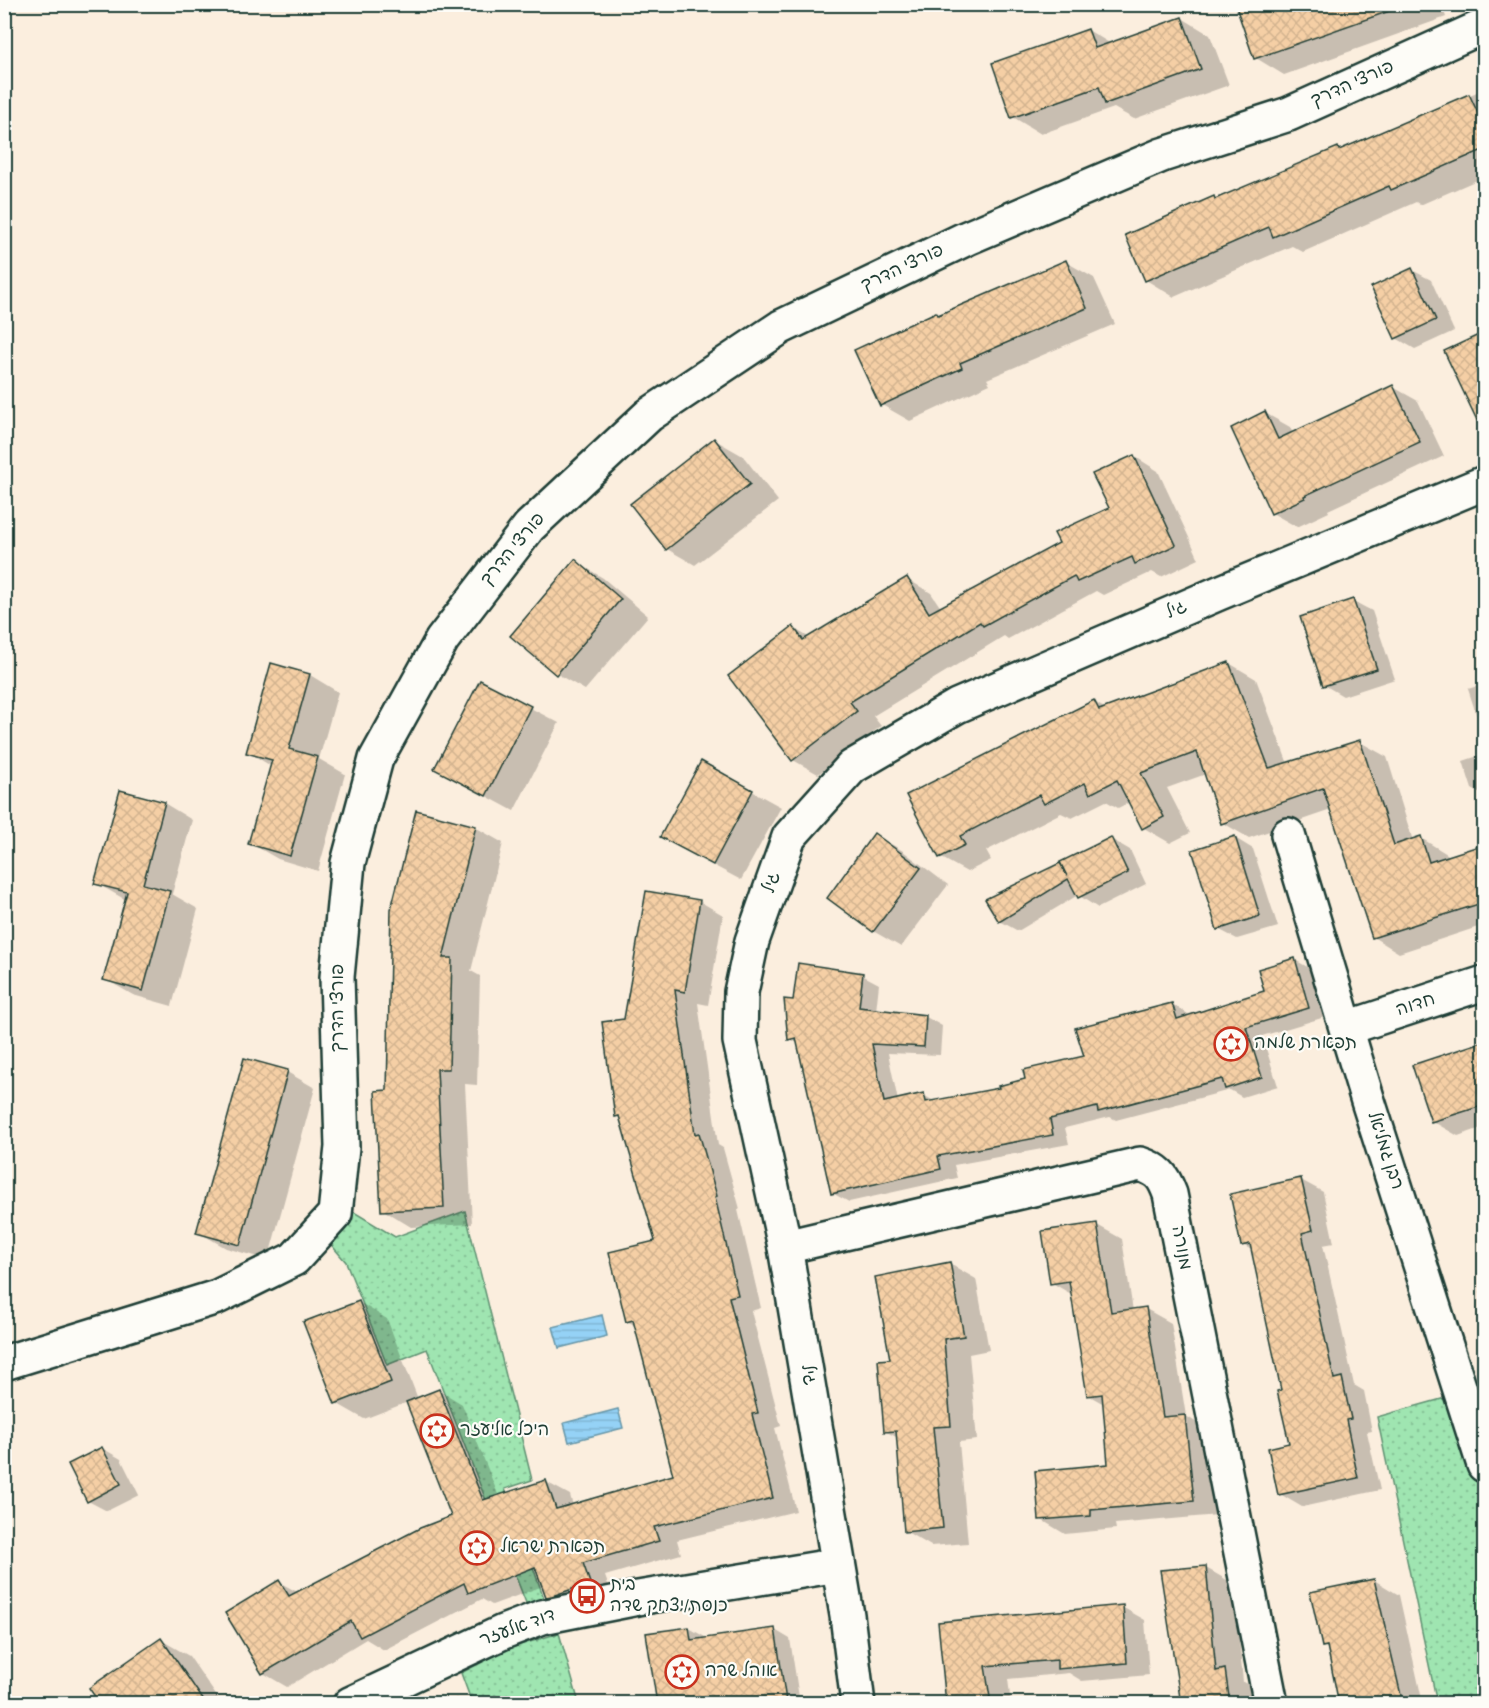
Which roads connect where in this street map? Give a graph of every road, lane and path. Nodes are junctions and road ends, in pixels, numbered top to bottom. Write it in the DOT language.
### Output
graph roads {
  1 [pos="1481,4"];
  2 [pos="1485,14"];
  3 [pos="1485,26"];
  4 [pos="1485,483"];
  5 [pos="1288,835"];
  6 [pos="1485,983"];
  7 [pos="1347,1028"];
  8 [pos="785,1247"];
  9 [pos="4,1363"];
  10 [pos="1482,1449"];
  11 [pos="838,1565"];
  12 [pos="350,1704"];
  13 [pos="858,1704"];
  14 [pos="1270,1704"];
  1 -- 2 [label="street"];
  3 -- 9 [label="street, פורצי הדרך"];
  4 -- 8 [label="street, גיל"];
  5 -- 7 [label="street, רבן גמליאל"];
  6 -- 7 [label="street, חדוה"];
  7 -- 10 [label="street, רבן גמליאל"];
  8 -- 11 [label="street, גיל"];
  8 -- 14 [label="street, מנורה"];
  11 -- 12 [label="street, דוד אלעזר"];
  11 -- 13 [label="street, גיל"];
}
